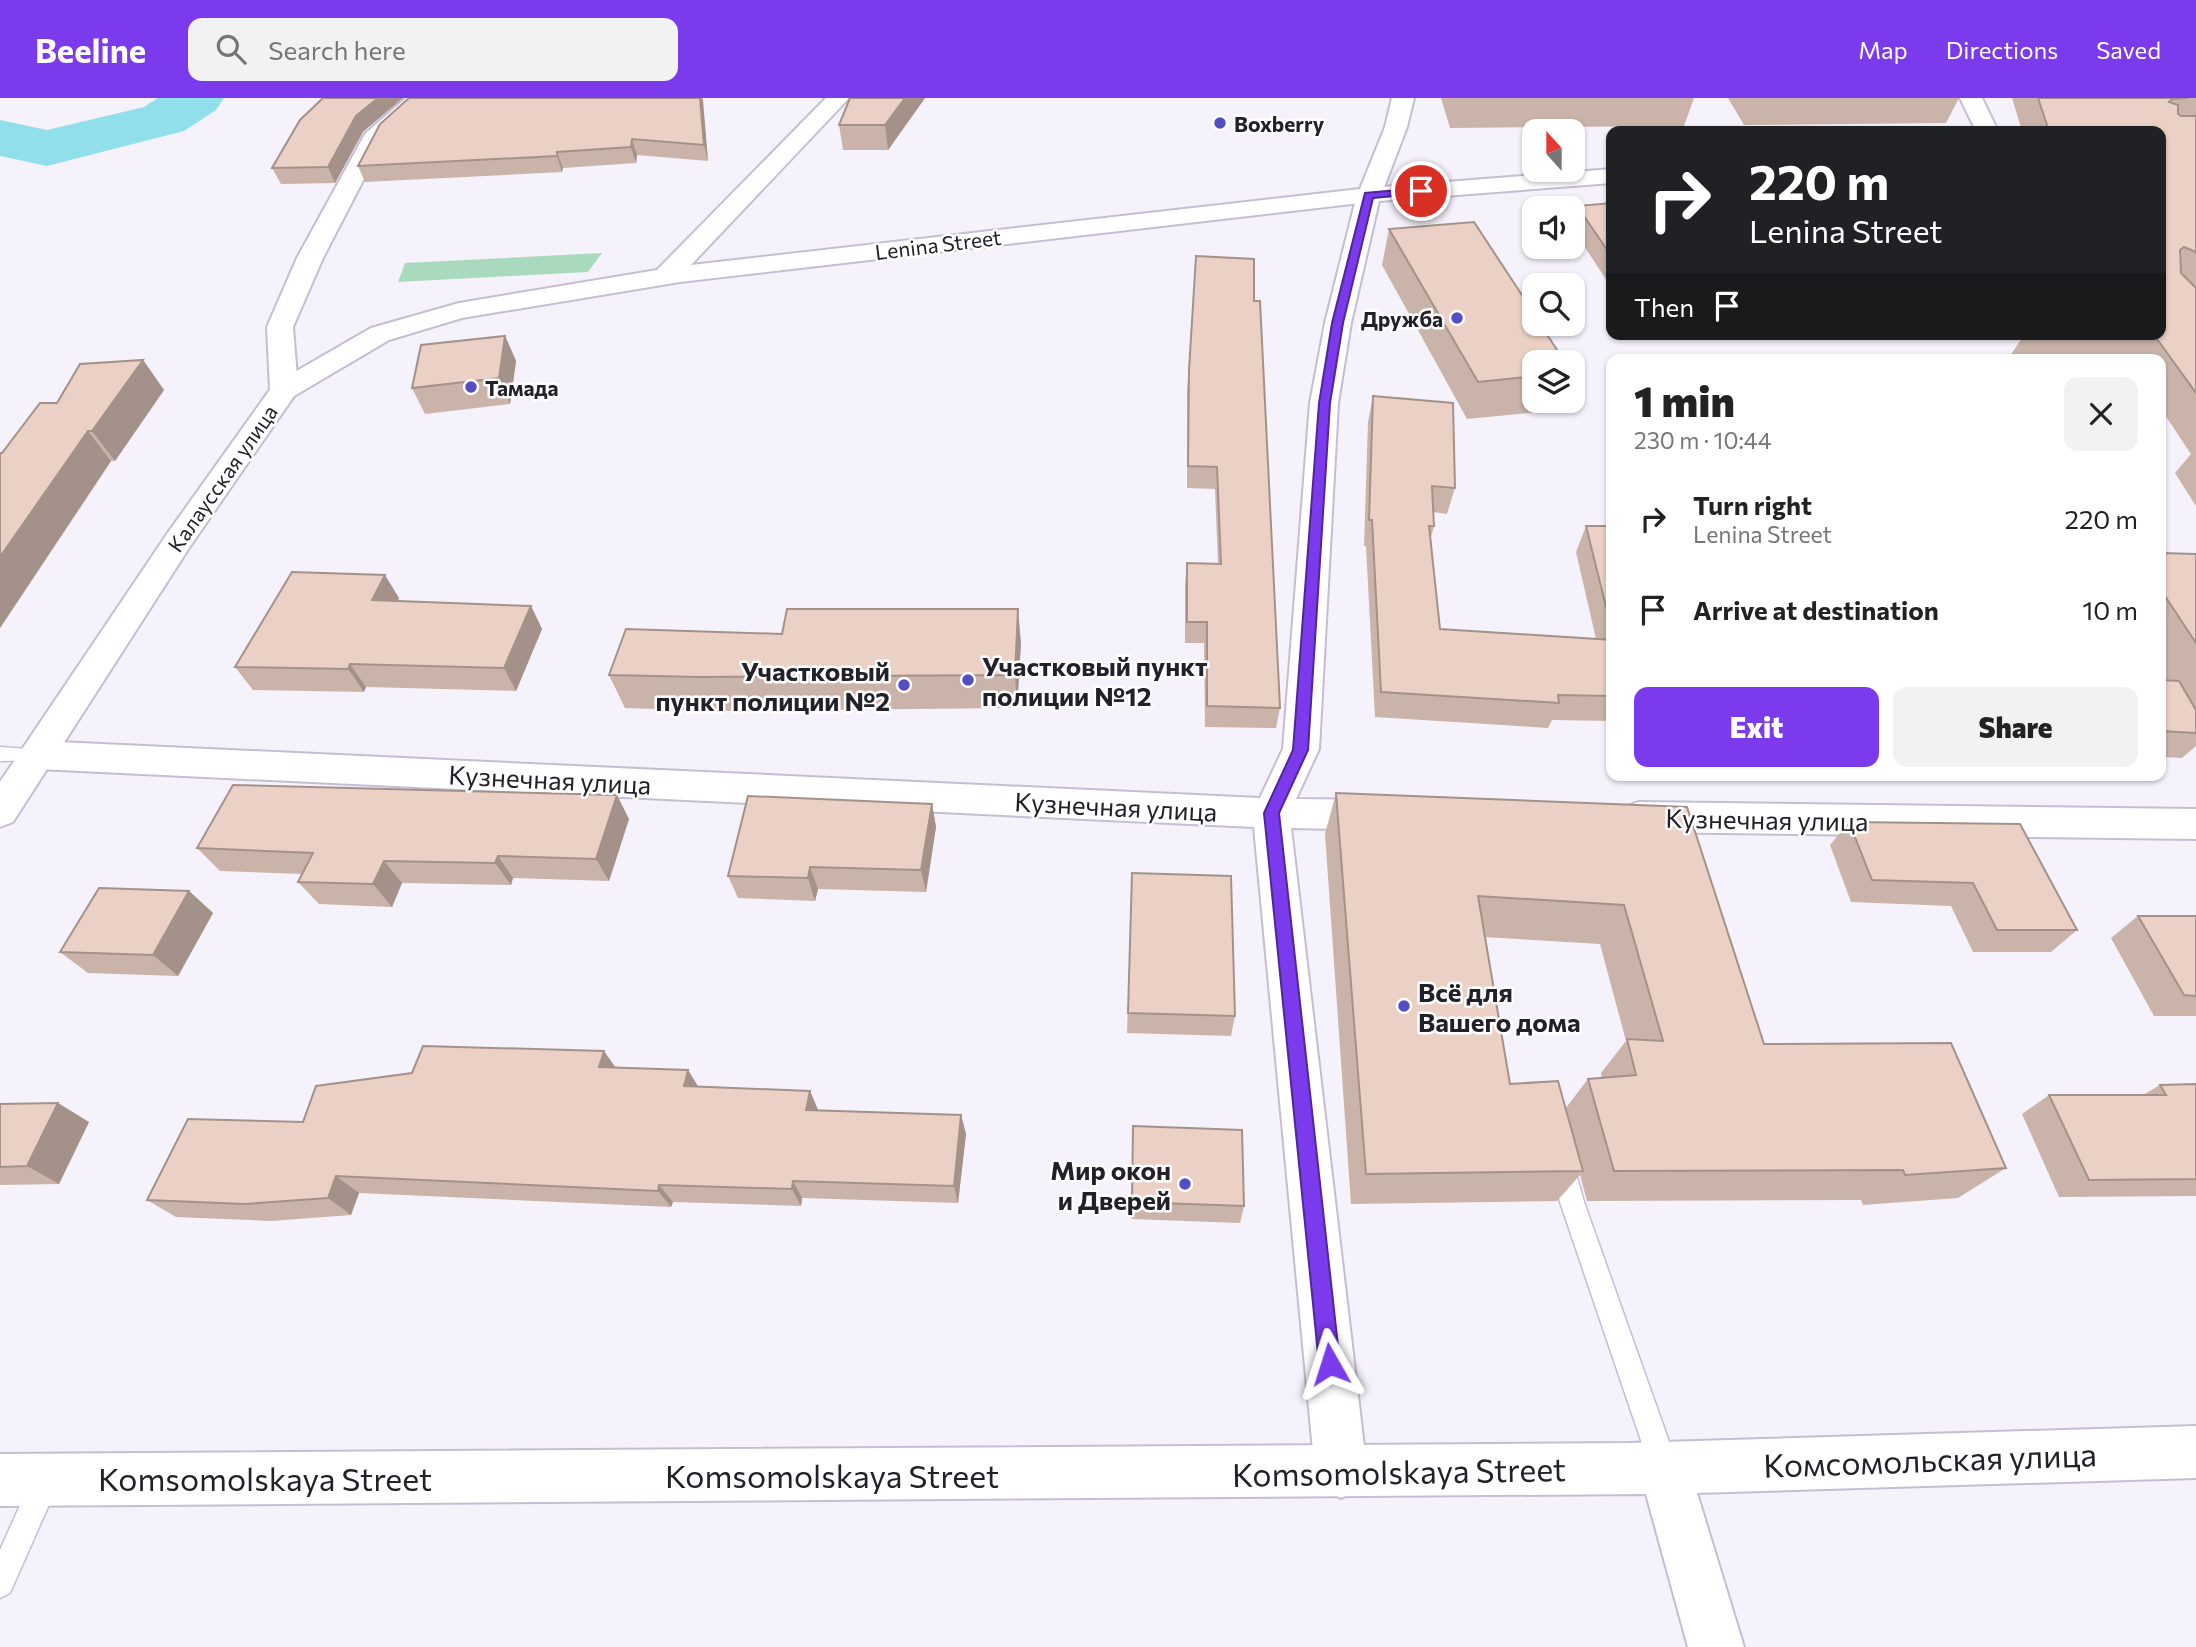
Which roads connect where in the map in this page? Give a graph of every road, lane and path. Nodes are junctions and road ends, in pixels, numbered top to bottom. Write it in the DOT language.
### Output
graph roads {
  1 [pos="419,98"];
  2 [pos="838,98"];
  3 [pos="1403,98"];
  4 [pos="1971,98"];
  5 [pos="1985,126"];
  6 [pos="1606,176"];
  7 [pos="1369,195"];
  8 [pos="666,276"];
  9 [pos="284,390"];
  10 [pos="0,754"];
  11 [pos="38,755"];
  12 [pos="0,812"];
  13 [pos="1271,813"];
  14 [pos="1409,815"];
  15 [pos="1602,817"];
  16 [pos="2196,824"];
  17 [pos="1555,1137"];
  18 [pos="2196,1452"];
  19 [pos="1664,1467"];
  20 [pos="1341,1472"];
  21 [pos="23,1480"];
  22 [pos="0,1583"];
  23 [pos="1716,1647"];
  1 -- 9 [label="street, Калаусская улица"];
  2 -- 8 [label="street"];
  3 -- 7 [label="street"];
  4 -- 5 [label="street"];
  6 -- 7 [label="street, Lenina Street"];
  7 -- 8 [label="street, Lenina Street"];
  7 -- 13 [label="street"];
  8 -- 9 [label="street, Lenina Street"];
  9 -- 11 [label="street, Калаусская улица"];
  10 -- 11 [label="lane"];
  11 -- 12 [label="street, Калаусская улица"];
  11 -- 13 [label="street, Кузнечная улица"];
  13 -- 14 [label="street, Кузнечная улица"];
  13 -- 20 [label="street"];
  15 -- 16 [label="street, Кузнечная улица"];
  17 -- 19 [label="lane"];
  18 -- 19 [label="street, Комсомольская улица"];
  19 -- 20 [label="street, Komsomolskaya Street"];
  19 -- 23 [label="street"];
  20 -- 21 [label="street, Komsomolskaya Street"];
  21 -- 22 [label="lane"];
}
